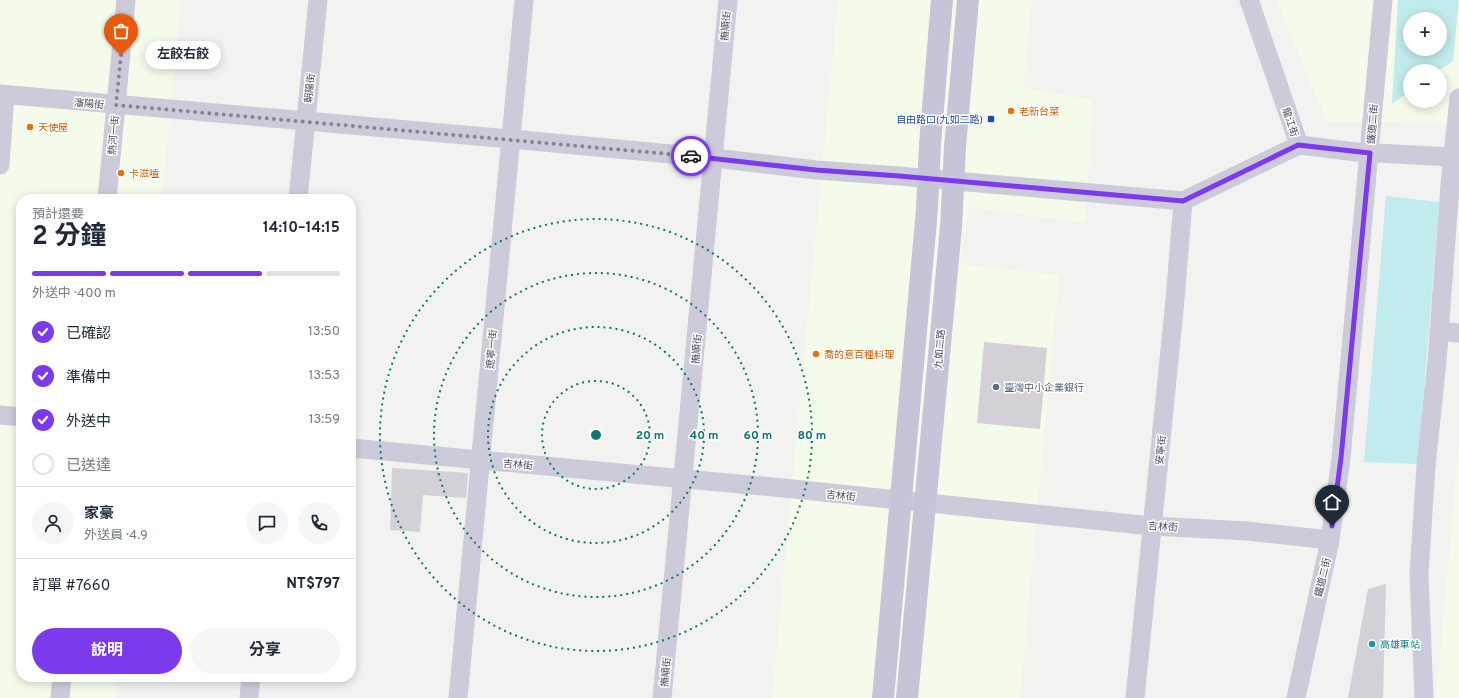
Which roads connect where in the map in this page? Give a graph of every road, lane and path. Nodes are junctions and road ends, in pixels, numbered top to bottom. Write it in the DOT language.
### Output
graph roads {
  1 [pos="126,0"];
  2 [pos="318,0"];
  3 [pos="524,0"];
  4 [pos="728,0"];
  5 [pos="942,0"];
  6 [pos="968,0"];
  7 [pos="1249,0"];
  8 [pos="1383,0"];
  9 [pos="3,95"];
  10 [pos="1459,98"];
  11 [pos="116,105"];
  12 [pos="305,122"];
  13 [pos="511,139"];
  14 [pos="1298,145"];
  15 [pos="1370,153"];
  16 [pos="1452,157"];
  17 [pos="714,158"];
  18 [pos="0,165"];
  19 [pos="929,178"];
  20 [pos="953,181"];
  21 [pos="107,194"];
  22 [pos="298,194"];
  23 [pos="1183,201"];
  24 [pos="1439,330"];
  25 [pos="1459,333"];
  26 [pos="0,415"];
  27 [pos="16,417"];
  28 [pos="356,448"];
  29 [pos="480,460"];
  30 [pos="684,479"];
  31 [pos="901,501"];
  32 [pos="925,504"];
  33 [pos="1152,526"];
  34 [pos="1330,540"];
  35 [pos="62,682"];
  36 [pos="251,682"];
  37 [pos="60,698"];
  38 [pos="249,698"];
  39 [pos="458,698"];
  40 [pos="662,698"];
  41 [pos="883,698"];
  42 [pos="907,698"];
  43 [pos="1135,698"];
  44 [pos="1296,698"];
  45 [pos="1424,698"];
  1 -- 11 [label="street, 熱河一街"];
  2 -- 12 [label="street, 朝陽街"];
  3 -- 13 [label="street, 遼寧一街"];
  4 -- 17 [label="street, 撫順街"];
  5 -- 19 [label="street"];
  6 -- 20 [label="street, 九如二路"];
  7 -- 14 [label="street, 龍江街"];
  8 -- 15 [label="street, 鐵道二街"];
  9 -- 11 [label="street, 瀋陽街"];
  9 -- 18 [label="street"];
  10 -- 16 [label="street"];
  11 -- 12 [label="street, 瀋陽街"];
  11 -- 21 [label="street, 熱河一街"];
  12 -- 13 [label="street, 瀋陽街"];
  12 -- 22 [label="street, 朝陽街"];
  13 -- 17 [label="street, 瀋陽街"];
  13 -- 29 [label="street, 遼寧一街"];
  14 -- 15 [label="street"];
  14 -- 23 [label="street, 龍江街"];
  15 -- 16 [label="street"];
  15 -- 34 [label="street, 鐵道二街"];
  16 -- 24 [label="street"];
  17 -- 19 [label="street, 瀋陽街"];
  17 -- 30 [label="street, 撫順街"];
  19 -- 20 [label="street, 瀋陽街"];
  19 -- 31 [label="street"];
  20 -- 23 [label="street, 瀋陽街"];
  20 -- 32 [label="street, 九如二路"];
  23 -- 33 [label="street, 安寧街"];
  24 -- 25 [label="street"];
  24 -- 45 [label="street"];
  26 -- 27 [label="street"];
  28 -- 29 [label="street, 吉林街"];
  29 -- 30 [label="street, 吉林街"];
  29 -- 39 [label="street, 遼寧一街"];
  30 -- 31 [label="street, 吉林街"];
  30 -- 40 [label="street, 撫順街"];
  31 -- 32 [label="street, 吉林街"];
  31 -- 41 [label="street"];
  32 -- 33 [label="street, 吉林街"];
  32 -- 42 [label="street, 九如二路"];
  33 -- 34 [label="street, 吉林街"];
  33 -- 43 [label="street, 安寧街"];
  34 -- 44 [label="street, 鐵道二街"];
  35 -- 37 [label="street"];
  36 -- 38 [label="street"];
}
